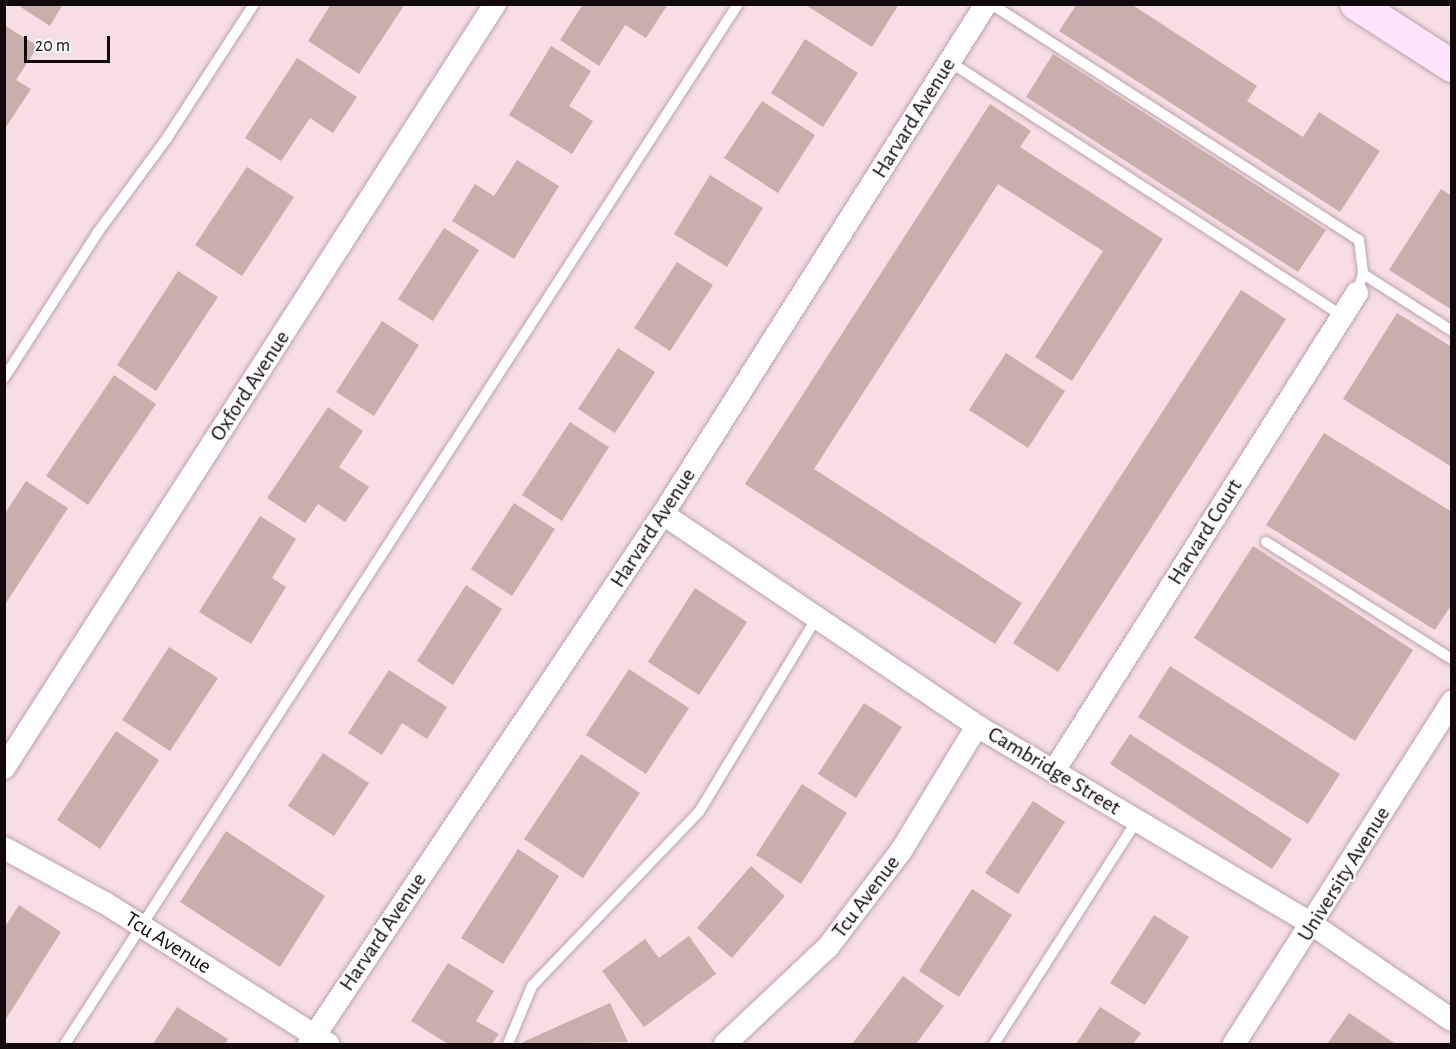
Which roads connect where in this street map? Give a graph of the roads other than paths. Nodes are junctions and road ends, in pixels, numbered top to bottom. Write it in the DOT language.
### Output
graph roads {
  1 [pos="254,4"];
  2 [pos="495,4"];
  3 [pos="738,4"];
  4 [pos="986,4"];
  5 [pos="991,4"];
  6 [pos="1356,4"];
  7 [pos="950,62"];
  8 [pos="1452,66"];
  9 [pos="1360,284"];
  10 [pos="1343,316"];
  11 [pos="1452,331"];
  12 [pos="4,378"];
  13 [pos="663,514"];
  14 [pos="1266,542"];
  15 [pos="817,617"];
  16 [pos="1452,659"];
  17 [pos="1452,702"];
  18 [pos="977,726"];
  19 [pos="4,768"];
  20 [pos="1053,771"];
  21 [pos="1137,820"];
  22 [pos="4,849"];
  23 [pos="1313,925"];
  24 [pos="141,926"];
  25 [pos="1452,1020"];
  26 [pos="317,1041"];
  27 [pos="65,1044"];
  28 [pos="508,1044"];
  29 [pos="725,1044"];
  30 [pos="994,1044"];
  31 [pos="1234,1044"];
  1 -- 12 [label="lane"];
  2 -- 19 [label="street, Oxford Avenue"];
  3 -- 24 [label="lane"];
  4 -- 7 [label="street, Harvard Avenue"];
  5 -- 9 [label="lane"];
  6 -- 8 [label="main road"];
  7 -- 10 [label="lane"];
  7 -- 13 [label="street, Harvard Avenue"];
  9 -- 10 [label="street, Harvard Court"];
  9 -- 11 [label="lane"];
  10 -- 20 [label="street, Harvard Court"];
  13 -- 15 [label="street, Cambridge Street"];
  13 -- 26 [label="street, Harvard Avenue"];
  14 -- 16 [label="lane"];
  15 -- 18 [label="street, Cambridge Street"];
  15 -- 28 [label="lane"];
  17 -- 23 [label="street, University Avenue"];
  18 -- 20 [label="street, Cambridge Street"];
  18 -- 29 [label="street, Tcu Avenue"];
  20 -- 21 [label="street, Cambridge Street"];
  21 -- 23 [label="street, Cambridge Street"];
  21 -- 30 [label="lane"];
  22 -- 24 [label="street, Tcu Avenue"];
  23 -- 25 [label="street, Cambridge Street"];
  23 -- 31 [label="street, University Avenue"];
  24 -- 26 [label="street, Tcu Avenue"];
  24 -- 27 [label="lane"];
}
